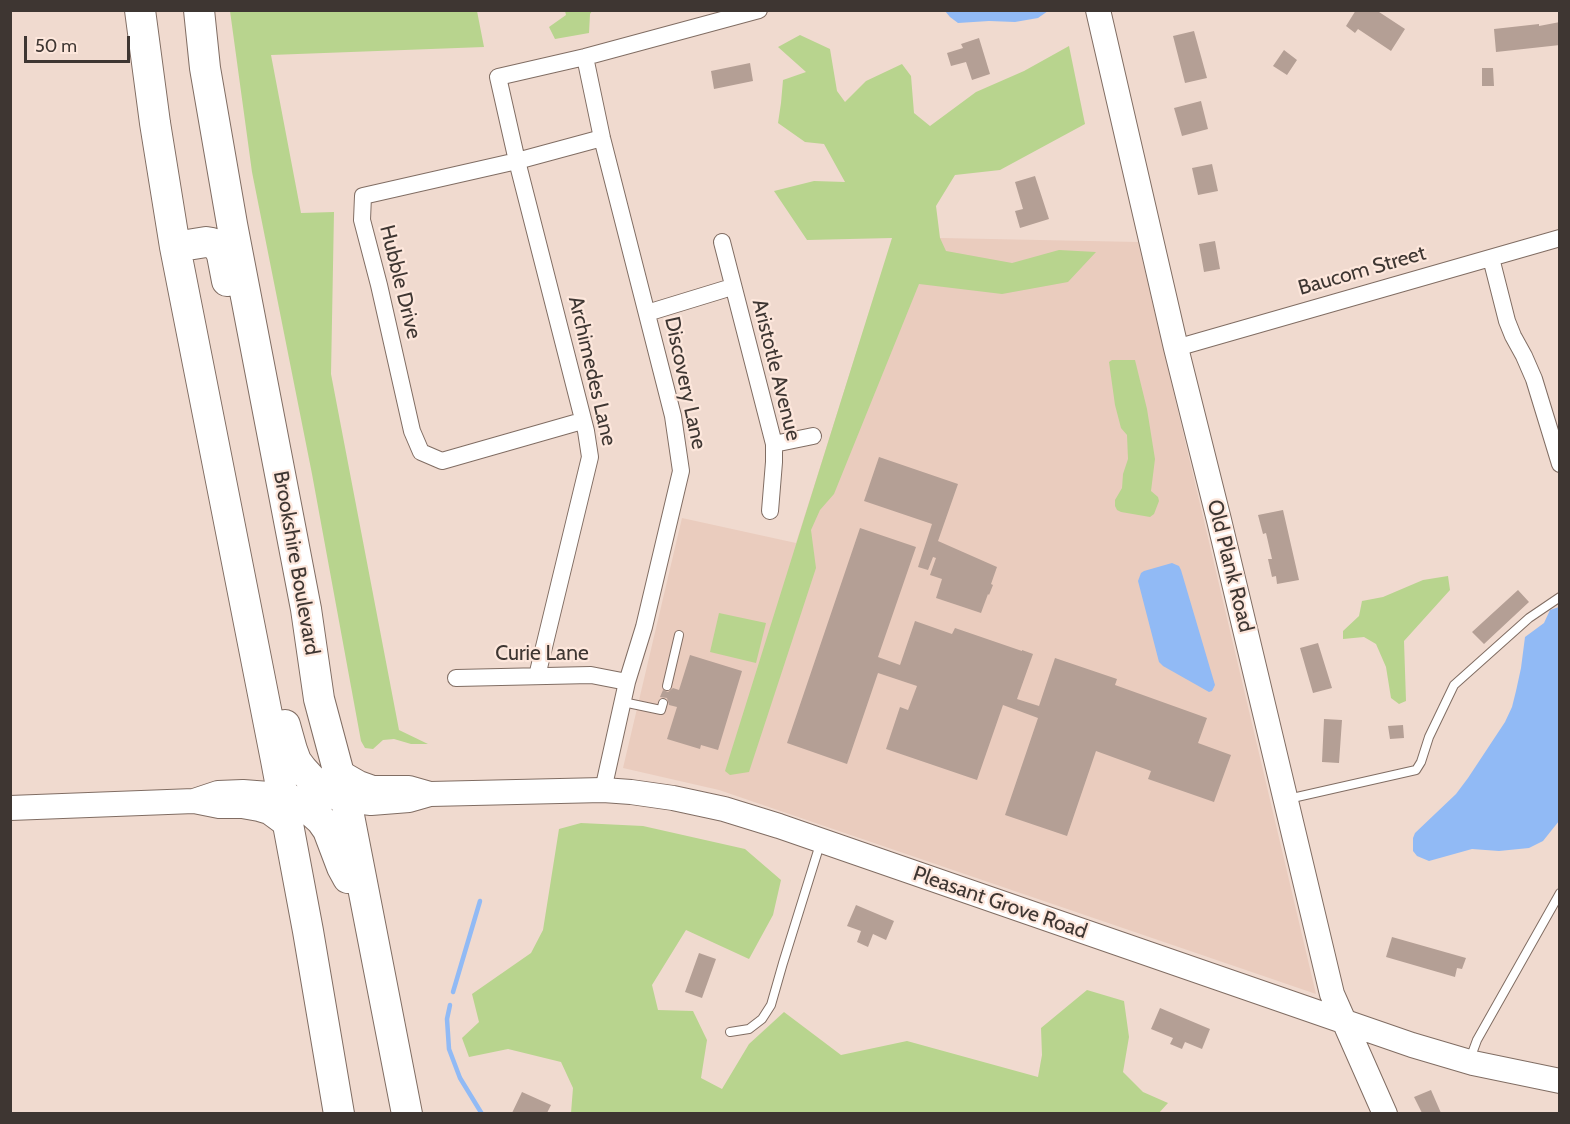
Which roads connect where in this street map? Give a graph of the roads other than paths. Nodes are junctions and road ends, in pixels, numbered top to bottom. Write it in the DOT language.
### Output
graph roads {
  1 [pos="140,10"];
  2 [pos="199,10"];
  3 [pos="759,10"];
  4 [pos="1098,10"];
  5 [pos="585,57"];
  6 [pos="602,138"];
  7 [pos="517,161"];
  8 [pos="1560,238"];
  9 [pos="722,242"];
  10 [pos="175,247"];
  11 [pos="1491,258"];
  12 [pos="732,287"];
  13 [pos="647,313"];
  14 [pos="1176,348"];
  15 [pos="582,421"];
  16 [pos="813,436"];
  17 [pos="774,444"];
  18 [pos="1560,464"];
  19 [pos="278,467"];
  20 [pos="770,511"];
  21 [pos="1560,597"];
  22 [pos="679,635"];
  23 [pos="257,668"];
  24 [pos="537,676"];
  25 [pos="456,678"];
  26 [pos="627,682"];
  27 [pos="667,686"];
  28 [pos="622,702"];
  29 [pos="663,703"];
  30 [pos="339,771"];
  31 [pos="603,790"];
  32 [pos="430,794"];
  33 [pos="282,795"];
  34 [pos="1286,800"];
  35 [pos="194,801"];
  36 [pos="346,801"];
  37 [pos="10,808"];
  38 [pos="288,825"];
  39 [pos="822,841"];
  40 [pos="1560,893"];
  41 [pos="368,911"];
  42 [pos="1344,1023"];
  43 [pos="730,1032"];
  44 [pos="1469,1062"];
  45 [pos="1560,1081"];
  46 [pos="339,1113"];
  47 [pos="407,1113"];
  48 [pos="1385,1113"];
  1 -- 10 [label="highway"];
  2 -- 19 [label="highway, Brookshire Boulevard"];
  3 -- 5 [label="street"];
  4 -- 14 [label="street, Old Plank Road"];
  5 -- 6 [label="street, Discovery Lane"];
  5 -- 7 [label="street, Archimedes Lane"];
  6 -- 7 [label="street, Hubble Drive"];
  6 -- 13 [label="street, Discovery Lane"];
  7 -- 15 [label="street, Archimedes Lane"];
  7 -- 15 [label="street, Hubble Drive"];
  8 -- 11 [label="street, Baucom Street"];
  9 -- 12 [label="street, Aristotle Avenue"];
  10 -- 19 [label="highway"];
  10 -- 23 [label="highway"];
  11 -- 14 [label="street, Baucom Street"];
  11 -- 18 [label="street"];
  12 -- 13 [label="street"];
  12 -- 17 [label="street, Aristotle Avenue"];
  13 -- 26 [label="street, Discovery Lane"];
  14 -- 34 [label="street, Old Plank Road"];
  15 -- 24 [label="street, Archimedes Lane"];
  16 -- 17 [label="street"];
  17 -- 20 [label="street, Aristotle Avenue"];
  19 -- 30 [label="highway, Brookshire Boulevard"];
  21 -- 34 [label="lane"];
  22 -- 27 [label="lane"];
  23 -- 33 [label="highway"];
  23 -- 36 [label="highway"];
  24 -- 25 [label="street, Curie Lane"];
  24 -- 26 [label="street, Curie Lane"];
  26 -- 28 [label="street, Discovery Lane"];
  28 -- 29 [label="lane"];
  28 -- 31 [label="street, Discovery Lane"];
  30 -- 32 [label="street, Pleasant Grove Road"];
  30 -- 36 [label="highway, Brookshire Boulevard"];
  31 -- 32 [label="street, Pleasant Grove Road"];
  31 -- 39 [label="street, Pleasant Grove Road"];
  32 -- 36 [label="street, Pleasant Grove Road"];
  33 -- 35 [label="street"];
  33 -- 38 [label="highway"];
  33 -- 41 [label="highway"];
  34 -- 42 [label="street, Old Plank Road"];
  35 -- 37 [label="street"];
  35 -- 38 [label="street"];
  36 -- 41 [label="highway, Brookshire Boulevard"];
  38 -- 46 [label="highway"];
  39 -- 42 [label="street, Pleasant Grove Road"];
  39 -- 43 [label="lane"];
  40 -- 44 [label="lane"];
  41 -- 47 [label="highway, Brookshire Boulevard"];
  42 -- 44 [label="street, Pleasant Grove Road"];
  42 -- 48 [label="street, Old Plank Road"];
  44 -- 45 [label="street, Pleasant Grove Road"];
}
